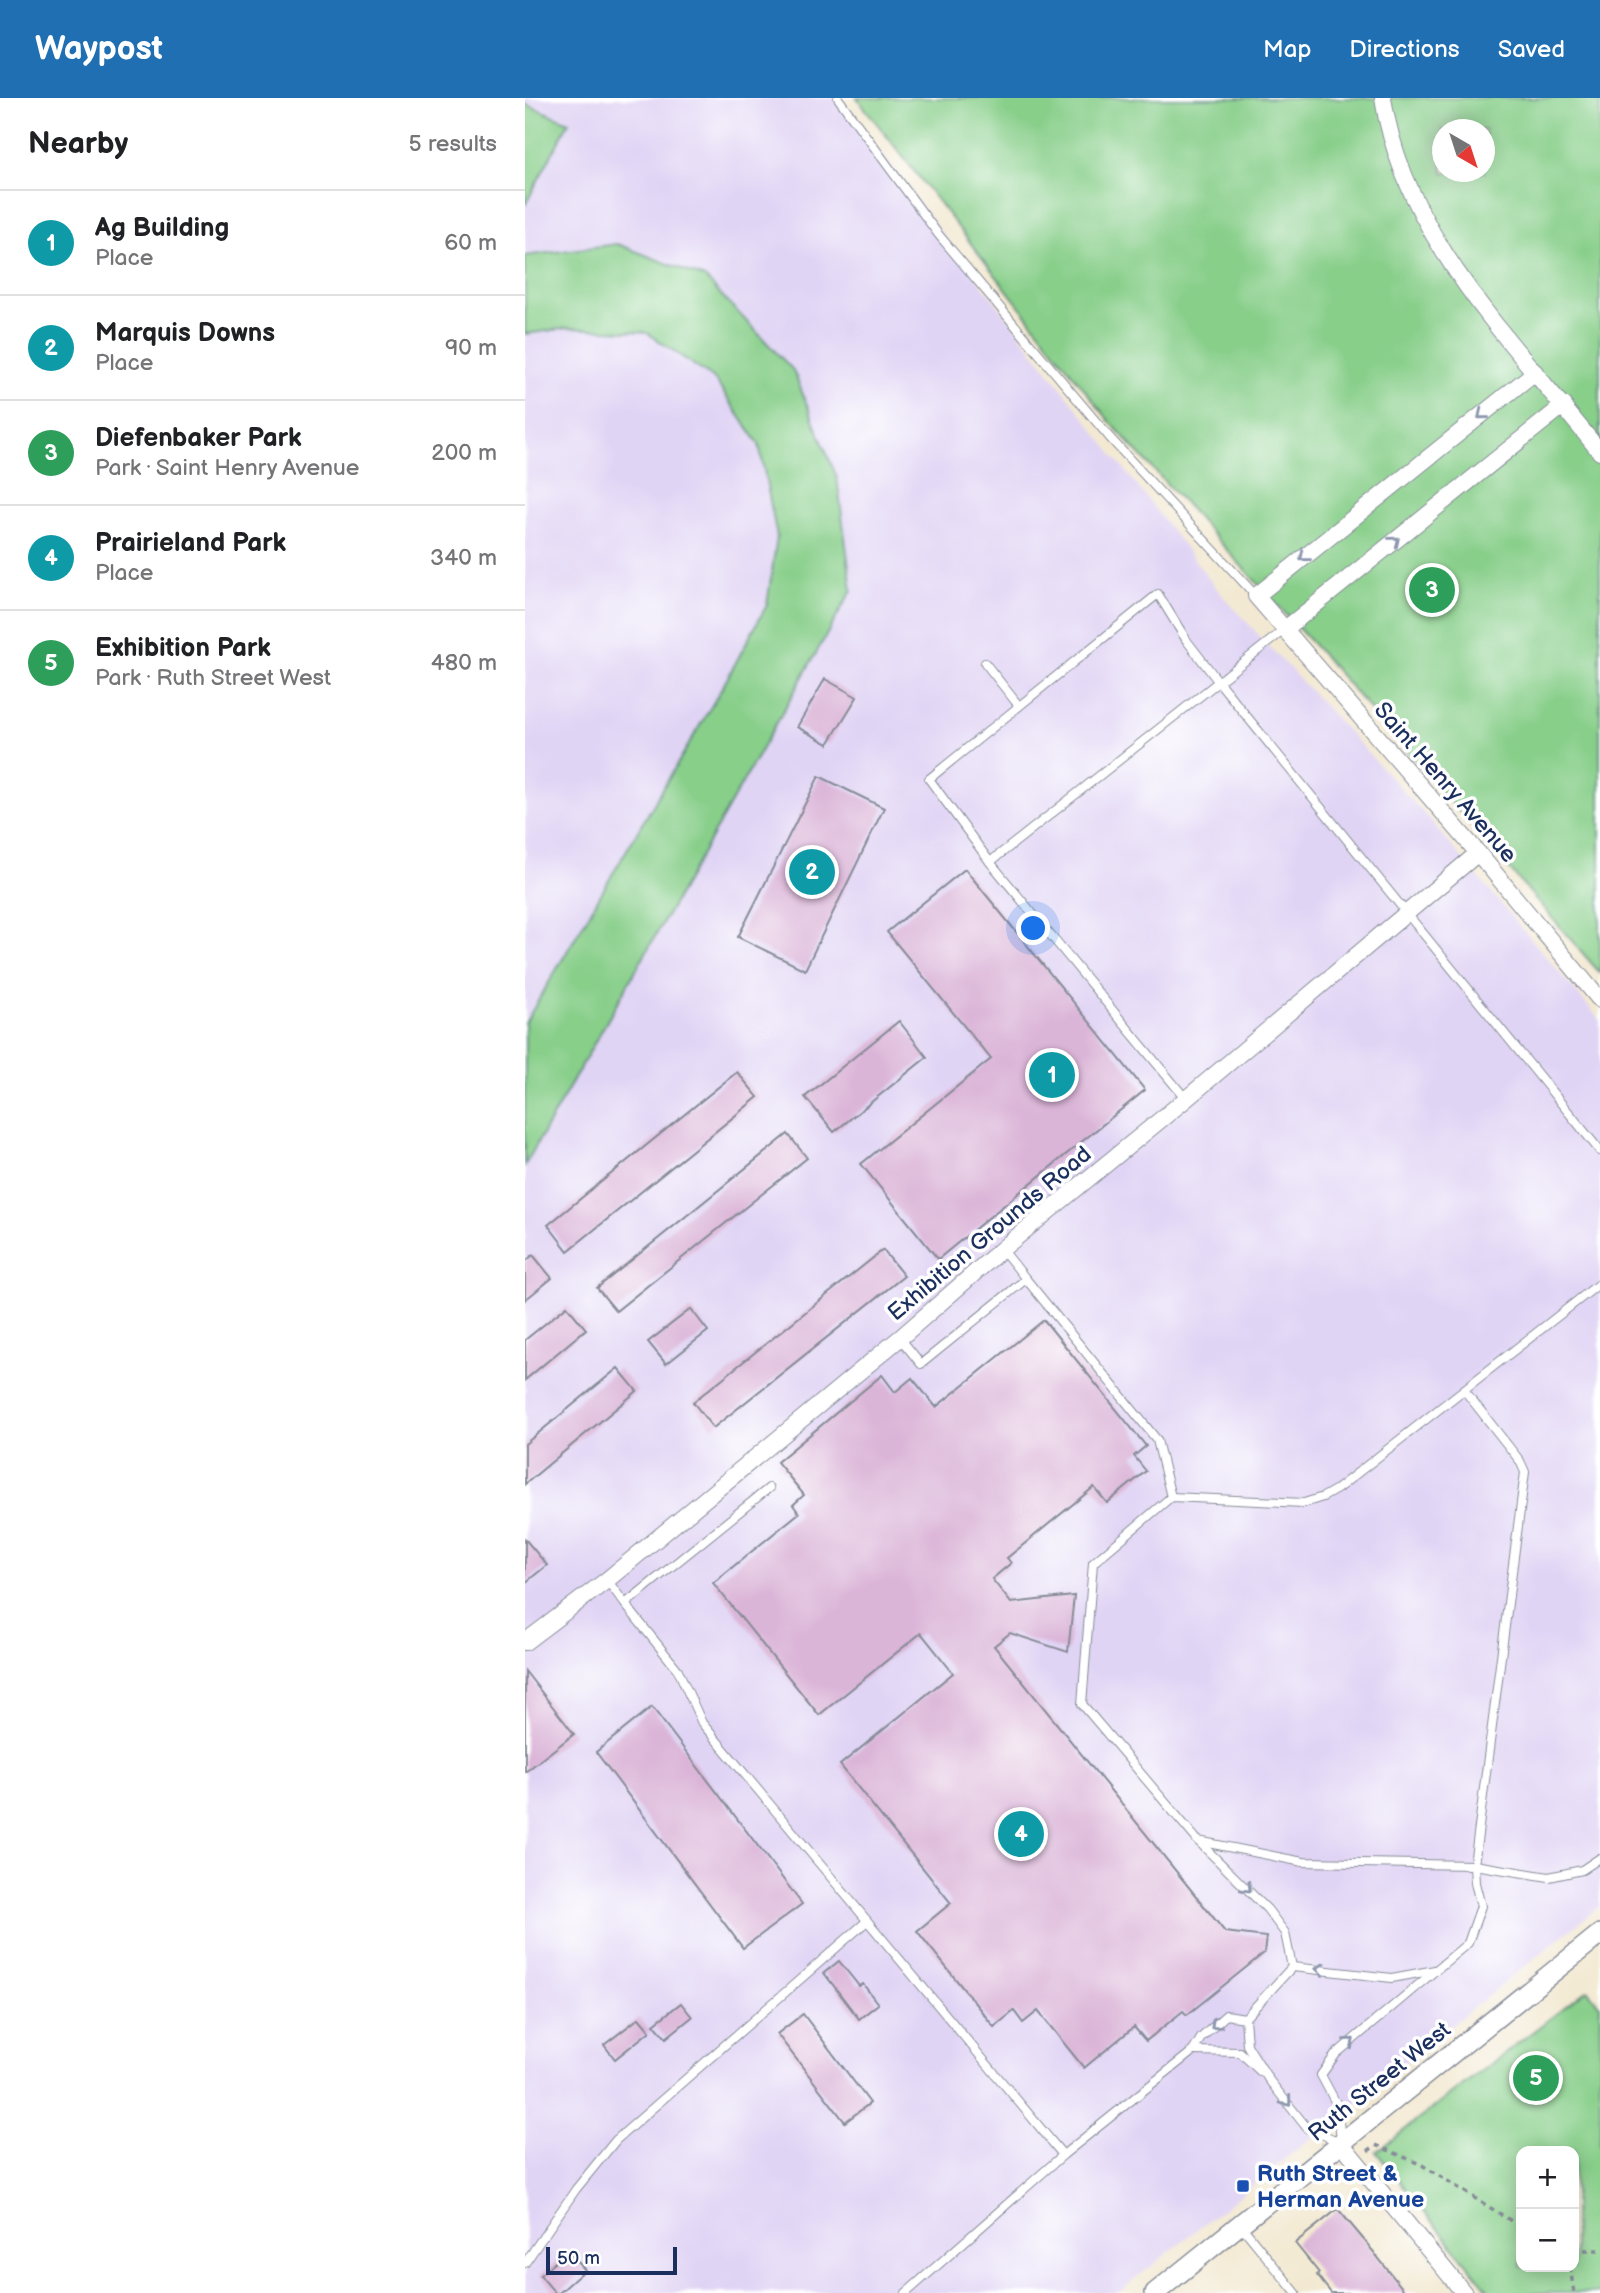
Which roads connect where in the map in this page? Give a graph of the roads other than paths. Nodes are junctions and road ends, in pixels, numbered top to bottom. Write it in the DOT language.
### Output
graph roads {
  1 [pos="838,98"];
  2 [pos="1383,98"];
  3 [pos="1535,372"];
  4 [pos="1564,405"];
  5 [pos="1600,452"];
  6 [pos="1255,596"];
  7 [pos="1284,630"];
  8 [pos="985,663"];
  9 [pos="1218,681"];
  10 [pos="1019,706"];
  11 [pos="1478,853"];
  12 [pos="990,862"];
  13 [pos="1406,914"];
  14 [pos="1600,1000"];
  15 [pos="1186,1099"];
  16 [pos="1600,1151"];
  17 [pos="1002,1249"];
  18 [pos="1026,1279"];
  19 [pos="1600,1283"];
  20 [pos="900,1338"];
  21 [pos="1465,1391"];
  22 [pos="769,1488"];
  23 [pos="1171,1497"];
  24 [pos="607,1580"];
  25 [pos="625,1604"];
  26 [pos="525,1643"];
  27 [pos="1198,1841"];
  28 [pos="1600,1858"];
  29 [pos="1474,1865"];
  30 [pos="867,1921"];
  31 [pos="1600,1934"];
  32 [pos="1292,1966"];
  33 [pos="1436,1970"];
  34 [pos="1245,2018"];
  35 [pos="1193,2051"];
  36 [pos="1269,2080"];
  37 [pos="1342,2143"];
  38 [pos="1063,2155"];
  39 [pos="1240,2224"];
  40 [pos="525,2263"];
  41 [pos="906,2293"];
  42 [pos="1155,2293"];
  43 [pos="1296,2293"];
  44 [pos="1464,2293"];
  1 -- 6 [label="lane"];
  2 -- 3 [label="street"];
  3 -- 4 [label="street"];
  3 -- 6 [label="street, one-way"];
  4 -- 5 [label="street"];
  7 -- 4 [label="street, one-way"];
  6 -- 7 [label="street, Saint Henry Avenue"];
  7 -- 9 [label="lane"];
  7 -- 11 [label="street, Saint Henry Avenue"];
  8 -- 10 [label="lane"];
  9 -- 10 [label="lane"];
  9 -- 12 [label="lane"];
  9 -- 13 [label="lane"];
  10 -- 12 [label="lane"];
  11 -- 13 [label="street, Exhibition Grounds Road"];
  11 -- 14 [label="street, Saint Henry Avenue"];
  12 -- 15 [label="lane"];
  13 -- 15 [label="street, Exhibition Grounds Road"];
  13 -- 16 [label="lane"];
  15 -- 17 [label="street, Exhibition Grounds Road"];
  17 -- 18 [label="lane"];
  17 -- 20 [label="street, Exhibition Grounds Road"];
  18 -- 20 [label="lane"];
  18 -- 23 [label="lane"];
  19 -- 21 [label="lane"];
  20 -- 24 [label="street, Exhibition Grounds Road"];
  21 -- 23 [label="lane"];
  21 -- 29 [label="lane"];
  22 -- 25 [label="lane"];
  23 -- 27 [label="lane"];
  24 -- 25 [label="lane"];
  24 -- 26 [label="street, Exhibition Grounds Road"];
  25 -- 30 [label="lane"];
  27 -- 29 [label="lane"];
  27 -- 32 [label="lane, one-way"];
  28 -- 29 [label="lane"];
  29 -- 33 [label="lane"];
  30 -- 38 [label="lane"];
  30 -- 40 [label="lane"];
  31 -- 37 [label="street, Ruth Street West"];
  33 -- 32 [label="lane, one-way"];
  32 -- 34 [label="lane"];
  37 -- 33 [label="lane, one-way"];
  34 -- 35 [label="lane, one-way"];
  34 -- 36 [label="lane"];
  35 -- 36 [label="lane"];
  35 -- 38 [label="lane"];
  36 -- 37 [label="lane, one-way"];
  37 -- 39 [label="street, Ruth Street West"];
  37 -- 44 [label="street"];
  38 -- 41 [label="lane"];
  39 -- 42 [label="street, Ruth Street West"];
  39 -- 43 [label="lane"];
}
